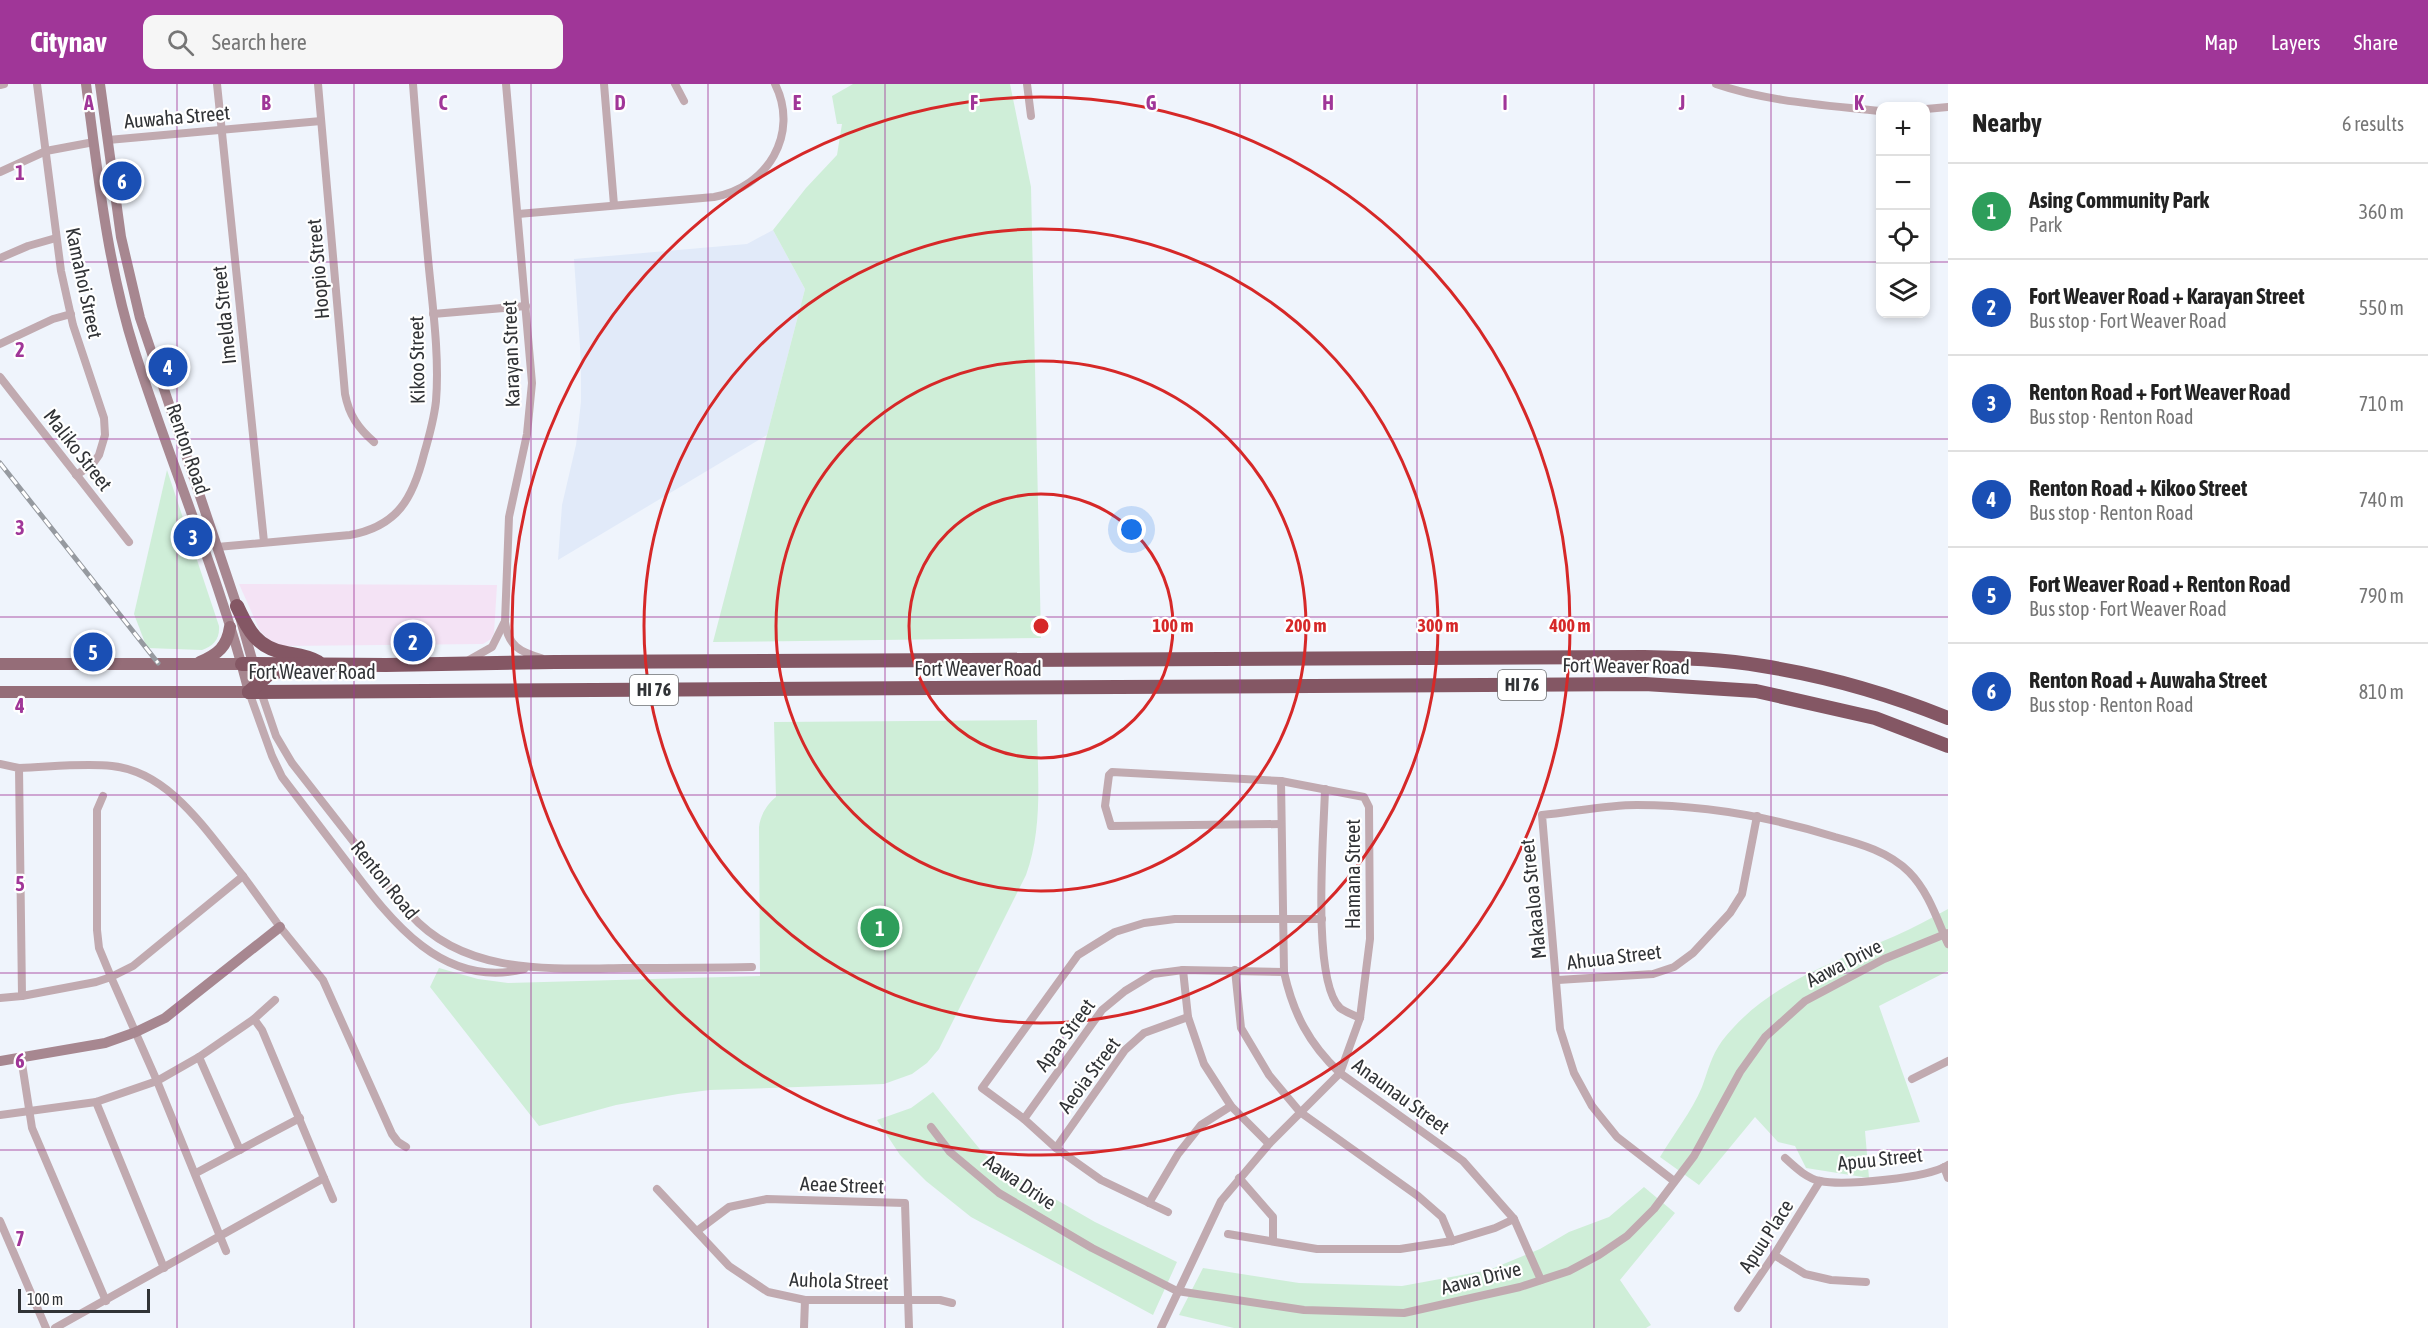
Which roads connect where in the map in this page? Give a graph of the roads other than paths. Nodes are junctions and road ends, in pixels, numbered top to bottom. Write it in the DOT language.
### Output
graph roads {
  1 [pos="37,84"];
  2 [pos="86,84"];
  3 [pos="100,84"];
  4 [pos="217,84"];
  5 [pos="318,84"];
  6 [pos="413,84"];
  7 [pos="506,84"];
  8 [pos="604,84"];
  9 [pos="675,84"];
  10 [pos="775,84"];
  11 [pos="1027,84"];
  12 [pos="1716,84"];
  13 [pos="684,101"];
  14 [pos="1948,107"];
  15 [pos="1930,109"];
  16 [pos="1876,110"];
  17 [pos="1031,116"];
  18 [pos="321,121"];
  19 [pos="222,130"];
  20 [pos="108,140"];
  21 [pos="94,142"];
  22 [pos="46,152"];
  23 [pos="0,172"];
  24 [pos="614,206"];
  25 [pos="518,213"];
  26 [pos="56,238"];
  27 [pos="0,258"];
  28 [pos="128,269"];
  29 [pos="114,272"];
  30 [pos="526,306"];
  31 [pos="71,314"];
  32 [pos="433,314"];
  33 [pos="0,344"];
  34 [pos="0,377"];
  35 [pos="374,442"];
  36 [pos="189,466"];
  37 [pos="176,471"];
  38 [pos="76,475"];
  39 [pos="129,542"];
  40 [pos="264,542"];
  41 [pos="217,547"];
  42 [pos="237,606"];
  43 [pos="505,622"];
  44 [pos="230,627"];
  45 [pos="555,662"];
  46 [pos="0,664"];
  47 [pos="198,664"];
  48 [pos="247,664"];
  49 [pos="459,664"];
  50 [pos="322,665"];
  51 [pos="256,688"];
  52 [pos="0,692"];
  53 [pos="1948,718"];
  54 [pos="1948,746"];
  55 [pos="0,764"];
  56 [pos="19,768"];
  57 [pos="1281,781"];
  58 [pos="1325,789"];
  59 [pos="104,796"];
  60 [pos="1757,816"];
  61 [pos="1281,824"];
  62 [pos="243,876"];
  63 [pos="1322,919"];
  64 [pos="1283,920"];
  65 [pos="280,927"];
  66 [pos="1946,934"];
  67 [pos="1948,944"];
  68 [pos="752,967"];
  69 [pos="525,968"];
  70 [pos="1183,970"];
  71 [pos="1235,970"];
  72 [pos="1284,972"];
  73 [pos="111,977"];
  74 [pos="1558,980"];
  75 [pos="22,996"];
  76 [pos="0,998"];
  77 [pos="275,1000"];
  78 [pos="1188,1017"];
  79 [pos="1360,1018"];
  80 [pos="254,1019"];
  81 [pos="136,1032"];
  82 [pos="21,1057"];
  83 [pos="199,1057"];
  84 [pos="0,1060"];
  85 [pos="1948,1061"];
  86 [pos="1340,1073"];
  87 [pos="1912,1078"];
  88 [pos="157,1081"];
  89 [pos="96,1102"];
  90 [pos="1231,1106"];
  91 [pos="29,1112"];
  92 [pos="1300,1112"];
  93 [pos="0,1114"];
  94 [pos="300,1118"];
  95 [pos="1024,1119"];
  96 [pos="931,1127"];
  97 [pos="1269,1144"];
  98 [pos="406,1147"];
  99 [pos="1056,1148"];
  100 [pos="240,1150"];
  101 [pos="1785,1158"];
  102 [pos="1946,1166"];
  103 [pos="196,1173"];
  104 [pos="324,1178"];
  105 [pos="1239,1178"];
  106 [pos="1948,1178"];
  107 [pos="1674,1181"];
  108 [pos="1820,1181"];
  109 [pos="657,1189"];
  110 [pos="333,1199"];
  111 [pos="1149,1203"];
  112 [pos="1168,1212"];
  113 [pos="1514,1219"];
  114 [pos="0,1221"];
  115 [pos="697,1231"];
  116 [pos="1228,1234"];
  117 [pos="221,1236"];
  118 [pos="1273,1241"];
  119 [pos="1452,1241"];
  120 [pos="226,1251"];
  121 [pos="1774,1256"];
  122 [pos="164,1268"];
  123 [pos="1541,1280"];
  124 [pos="1866,1282"];
  125 [pos="1177,1291"];
  126 [pos="805,1300"];
  127 [pos="909,1300"];
  128 [pos="106,1301"];
  129 [pos="952,1303"];
  130 [pos="1738,1308"];
  131 [pos="46,1328"];
  132 [pos="55,1328"];
  133 [pos="804,1328"];
  134 [pos="909,1328"];
  135 [pos="1161,1328"];
  1 -- 22 [label="street, Kamahoi Street"];
  2 -- 21 [label="street, Renton Road"];
  3 -- 20 [label="street, Renton Road"];
  4 -- 19 [label="street, Imelda Street"];
  5 -- 18 [label="street, Hoopio Street"];
  6 -- 32 [label="street, Kikoo Street"];
  7 -- 25 [label="street, Karayan Street"];
  8 -- 24 [label="street"];
  9 -- 13 [label="street"];
  10 -- 24 [label="street"];
  11 -- 17 [label="street"];
  12 -- 16 [label="street"];
  14 -- 15 [label="street"];
  18 -- 19 [label="street, Auwaha Street"];
  18 -- 35 [label="street, Hoopio Street"];
  19 -- 20 [label="street, Auwaha Street"];
  19 -- 40 [label="street, Imelda Street"];
  20 -- 21 [label="street"];
  20 -- 28 [label="street, Renton Road"];
  21 -- 22 [label="street"];
  21 -- 29 [label="street, Renton Road"];
  22 -- 23 [label="street"];
  22 -- 26 [label="street, Kamahoi Street"];
  24 -- 25 [label="street"];
  25 -- 30 [label="street, Karayan Street"];
  26 -- 27 [label="street"];
  26 -- 31 [label="street, Kamahoi Street"];
  28 -- 29 [label="street"];
  28 -- 36 [label="street, Renton Road"];
  29 -- 37 [label="street, Renton Road"];
  30 -- 32 [label="street"];
  30 -- 43 [label="street, Karayan Street"];
  31 -- 33 [label="street"];
  31 -- 38 [label="street, Kamahoi Street"];
  32 -- 40 [label="street, Kikoo Street"];
  34 -- 38 [label="street, Maliko Street"];
  36 -- 37 [label="street"];
  36 -- 41 [label="street, Renton Road"];
  37 -- 44 [label="street, Renton Road"];
  38 -- 39 [label="street, Maliko Street"];
  40 -- 41 [label="street, Kikoo Street"];
  41 -- 42 [label="street, Renton Road"];
  42 -- 48 [label="street, Renton Road"];
  42 -- 50 [label="highway"];
  43 -- 45 [label="street, Karayan Street"];
  43 -- 49 [label="street, Karayan Street"];
  44 -- 47 [label="main road"];
  44 -- 48 [label="street, Renton Road"];
  45 -- 49 [label="highway, Fort Weaver Road / HI 76"];
  45 -- 53 [label="highway, Fort Weaver Road / HI 76"];
  46 -- 47 [label="main road, Fort Weaver Road / HI 76"];
  47 -- 48 [label="main road, Fort Weaver Road / HI 76"];
  48 -- 50 [label="highway, Fort Weaver Road / HI 76"];
  48 -- 51 [label="street, Renton Road"];
  49 -- 50 [label="highway, Fort Weaver Road / HI 76"];
  50 -- 51 [label="highway"];
  51 -- 52 [label="main road, Fort Weaver Road / HI 76"];
  51 -- 54 [label="highway, Fort Weaver Road / HI 76"];
  51 -- 69 [label="street, Renton Road"];
  51 -- 69 [label="street, Renton Road"];
  55 -- 56 [label="street"];
  56 -- 62 [label="street"];
  56 -- 75 [label="street"];
  57 -- 58 [label="street, Hamana Street"];
  57 -- 61 [label="street, Anaunau Street"];
  57 -- 61 [label="street, Hamana Street"];
  58 -- 63 [label="street"];
  58 -- 79 [label="street, Hamana Street"];
  59 -- 73 [label="street"];
  60 -- 66 [label="street, Makaaloa Street"];
  60 -- 74 [label="street, Ahuua Street"];
  60 -- 74 [label="street, Makaaloa Street"];
  61 -- 64 [label="street, Anaunau Street"];
  62 -- 65 [label="street"];
  62 -- 73 [label="street"];
  63 -- 64 [label="street"];
  63 -- 79 [label="street"];
  64 -- 72 [label="street, Anaunau Street"];
  64 -- 95 [label="street"];
  65 -- 81 [label="street"];
  65 -- 98 [label="street"];
  66 -- 67 [label="street, Makaaloa Street"];
  66 -- 107 [label="street, Aawa Drive"];
  68 -- 69 [label="street, Renton Road"];
  70 -- 71 [label="street, Apaa Street"];
  70 -- 78 [label="street"];
  70 -- 95 [label="street, Apaa Street"];
  71 -- 72 [label="street, Apaa Street"];
  71 -- 92 [label="street"];
  72 -- 86 [label="street, Anaunau Street"];
  73 -- 75 [label="street"];
  73 -- 81 [label="street"];
  74 -- 107 [label="street, Makaaloa Street"];
  75 -- 76 [label="street"];
  77 -- 80 [label="street"];
  78 -- 90 [label="street"];
  78 -- 99 [label="street, Aeoia Street"];
  79 -- 86 [label="street, Hamana Street"];
  80 -- 83 [label="street"];
  80 -- 94 [label="street"];
  81 -- 82 [label="street"];
  81 -- 88 [label="street"];
  82 -- 84 [label="street"];
  82 -- 91 [label="street"];
  83 -- 88 [label="street"];
  83 -- 100 [label="street"];
  85 -- 87 [label="street"];
  86 -- 92 [label="street, Hamana Street"];
  86 -- 113 [label="street, Anaunau Street"];
  88 -- 89 [label="street"];
  88 -- 103 [label="street"];
  89 -- 91 [label="street"];
  89 -- 122 [label="street"];
  90 -- 97 [label="street"];
  90 -- 111 [label="street"];
  91 -- 93 [label="street"];
  91 -- 128 [label="street"];
  92 -- 97 [label="street, Hamana Street"];
  92 -- 119 [label="street"];
  94 -- 100 [label="street"];
  94 -- 104 [label="street"];
  95 -- 99 [label="street"];
  96 -- 125 [label="street, Aawa Drive"];
  97 -- 105 [label="street, Hamana Street"];
  99 -- 111 [label="street"];
  100 -- 103 [label="street"];
  101 -- 108 [label="street, Apuu Street"];
  102 -- 106 [label="street"];
  102 -- 108 [label="street, Apuu Street"];
  103 -- 117 [label="street"];
  104 -- 110 [label="street"];
  104 -- 117 [label="street"];
  105 -- 118 [label="street"];
  105 -- 125 [label="street, Hamana Street"];
  107 -- 123 [label="street, Aawa Drive"];
  108 -- 121 [label="street, Apuu Place"];
  109 -- 115 [label="street, Auhola Street"];
  111 -- 112 [label="street"];
  113 -- 119 [label="street"];
  113 -- 123 [label="street, Anaunau Street"];
  114 -- 131 [label="street"];
  115 -- 126 [label="street, Auhola Street"];
  115 -- 127 [label="street, Aeae Street"];
  116 -- 118 [label="street"];
  117 -- 120 [label="street"];
  117 -- 122 [label="street"];
  118 -- 119 [label="street"];
  121 -- 124 [label="street"];
  121 -- 130 [label="street, Apuu Place"];
  122 -- 128 [label="street"];
  123 -- 125 [label="street, Aawa Drive"];
  125 -- 135 [label="street, Hamana Street"];
  126 -- 127 [label="street, Auhola Street"];
  126 -- 133 [label="street"];
  127 -- 129 [label="street, Auhola Street"];
  127 -- 134 [label="street, Aeae Street"];
  128 -- 132 [label="street"];
}
